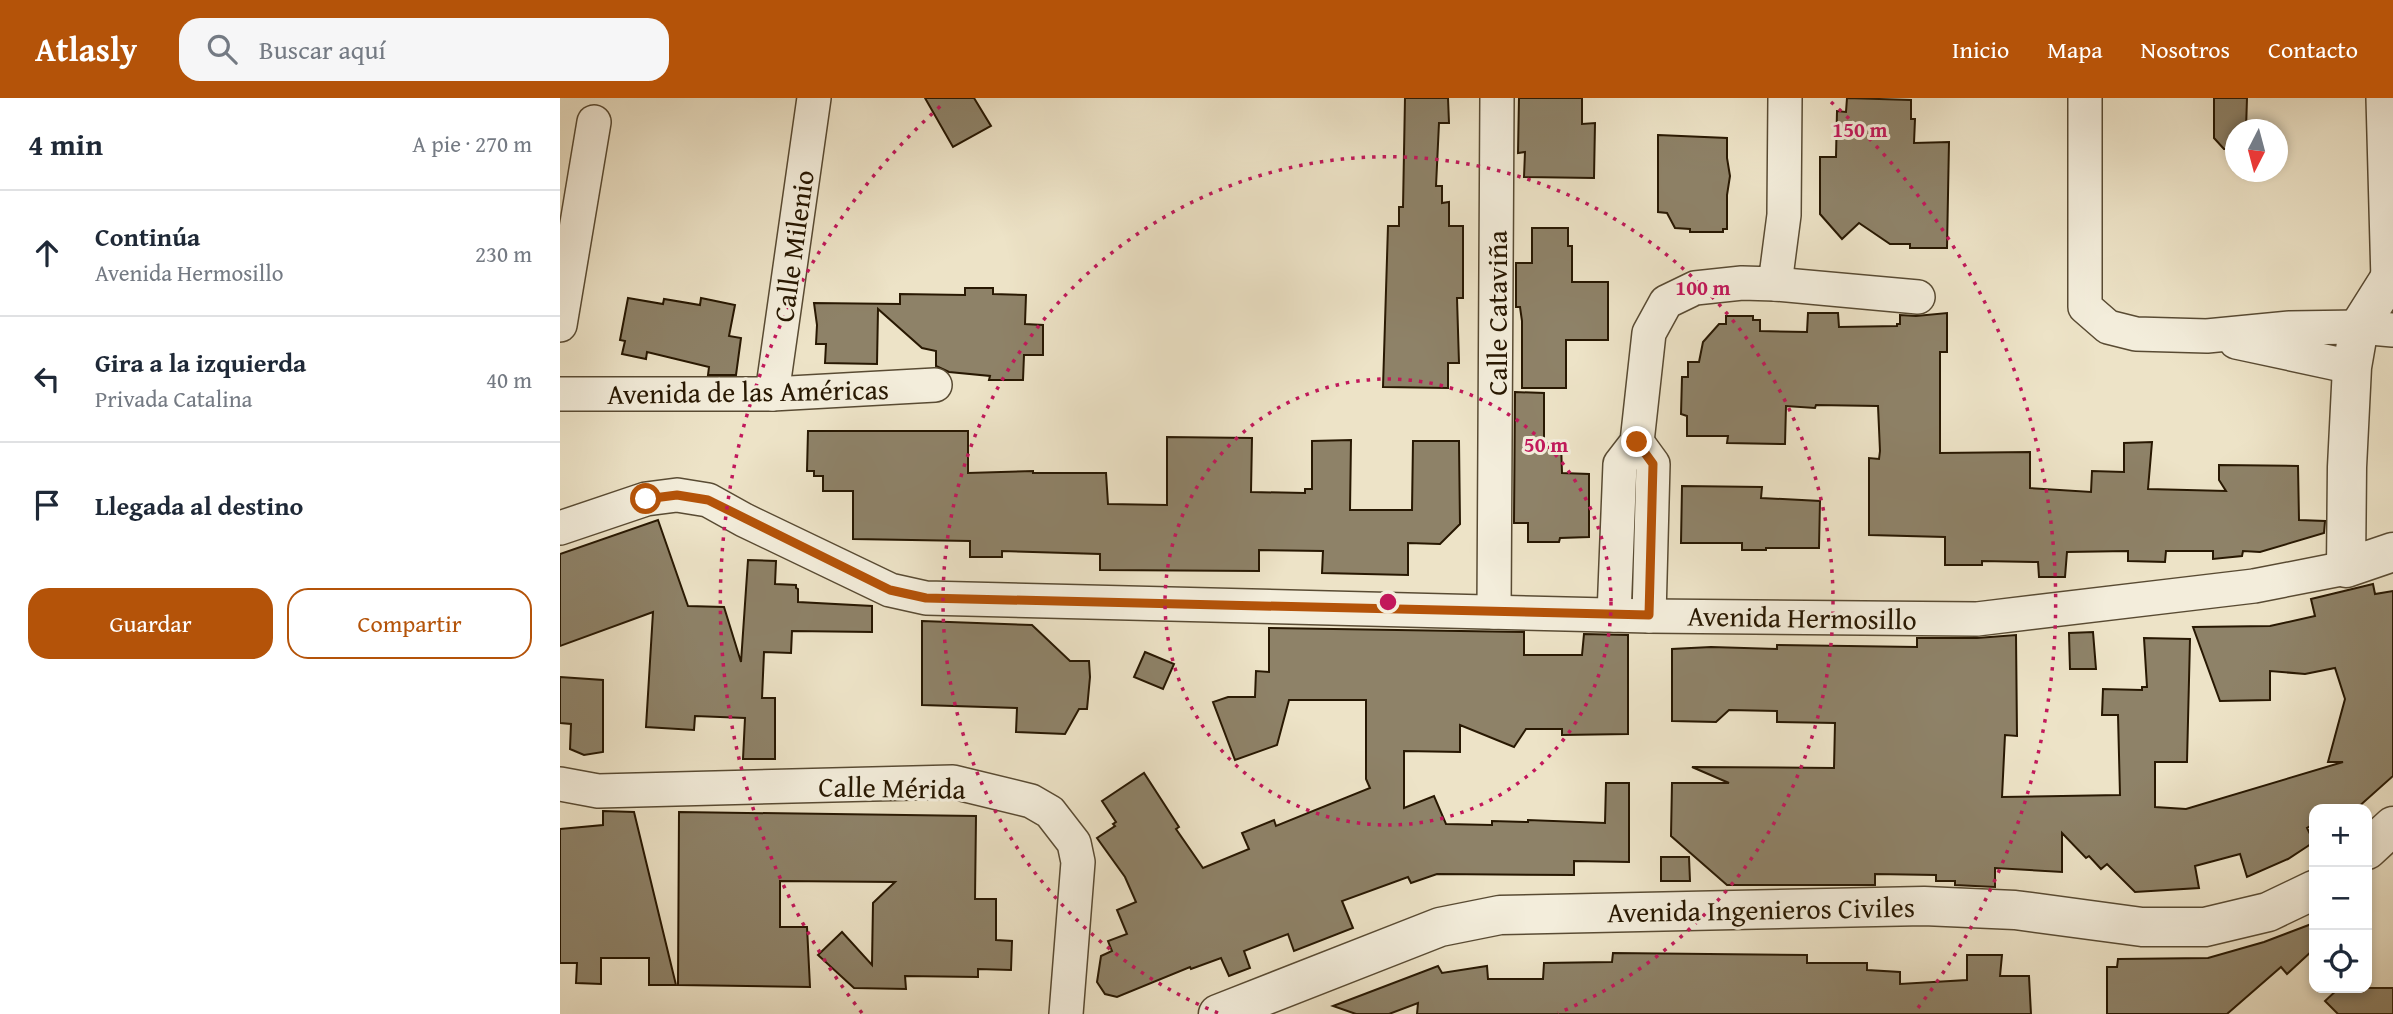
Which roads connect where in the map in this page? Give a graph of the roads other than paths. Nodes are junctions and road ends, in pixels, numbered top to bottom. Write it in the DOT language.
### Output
graph roads {
  1 [pos="814,98"];
  2 [pos="1497,98"];
  3 [pos="1785,98"];
  4 [pos="2085,98"];
  5 [pos="2383,98"];
  6 [pos="594,122"];
  7 [pos="2391,282"];
  8 [pos="1775,284"];
  9 [pos="1917,297"];
  10 [pos="560,325"];
  11 [pos="2376,329"];
  12 [pos="2207,336"];
  13 [pos="2352,367"];
  14 [pos="935,385"];
  15 [pos="560,394"];
  16 [pos="772,394"];
  17 [pos="1637,442"];
  18 [pos="560,528"];
  19 [pos="2393,552"];
  20 [pos="2346,568"];
  21 [pos="1494,612"];
  22 [pos="1614,615"];
  23 [pos="1649,615"];
  24 [pos="560,784"];
  25 [pos="2393,826"];
  26 [pos="2372,845"];
  27 [pos="2309,892"];
  28 [pos="1066,1014"];
  29 [pos="1218,1014"];
  1 -- 16 [label="street, Calle Milenio"];
  2 -- 21 [label="street, Calle Cataviña"];
  3 -- 8 [label="street"];
  4 -- 12 [label="street"];
  5 -- 7 [label="street"];
  6 -- 10 [label="street"];
  7 -- 11 [label="street"];
  8 -- 9 [label="street"];
  8 -- 17 [label="street"];
  11 -- 12 [label="street"];
  11 -- 13 [label="street"];
  12 -- 13 [label="street"];
  13 -- 20 [label="street"];
  14 -- 16 [label="street, Avenida de las Américas"];
  15 -- 16 [label="street, Avenida de las Américas"];
  17 -- 22 [label="street"];
  17 -- 23 [label="street"];
  18 -- 21 [label="street, Avenida Hermosillo"];
  19 -- 20 [label="street, Avenida Hermosillo"];
  20 -- 23 [label="street, Avenida Hermosillo"];
  21 -- 22 [label="street, Avenida Hermosillo"];
  22 -- 23 [label="street, Avenida Hermosillo"];
  24 -- 28 [label="street, Calle Mérida"];
  25 -- 26 [label="street"];
  27 -- 29 [label="street, Avenida Ingenieros Civiles"];
}
